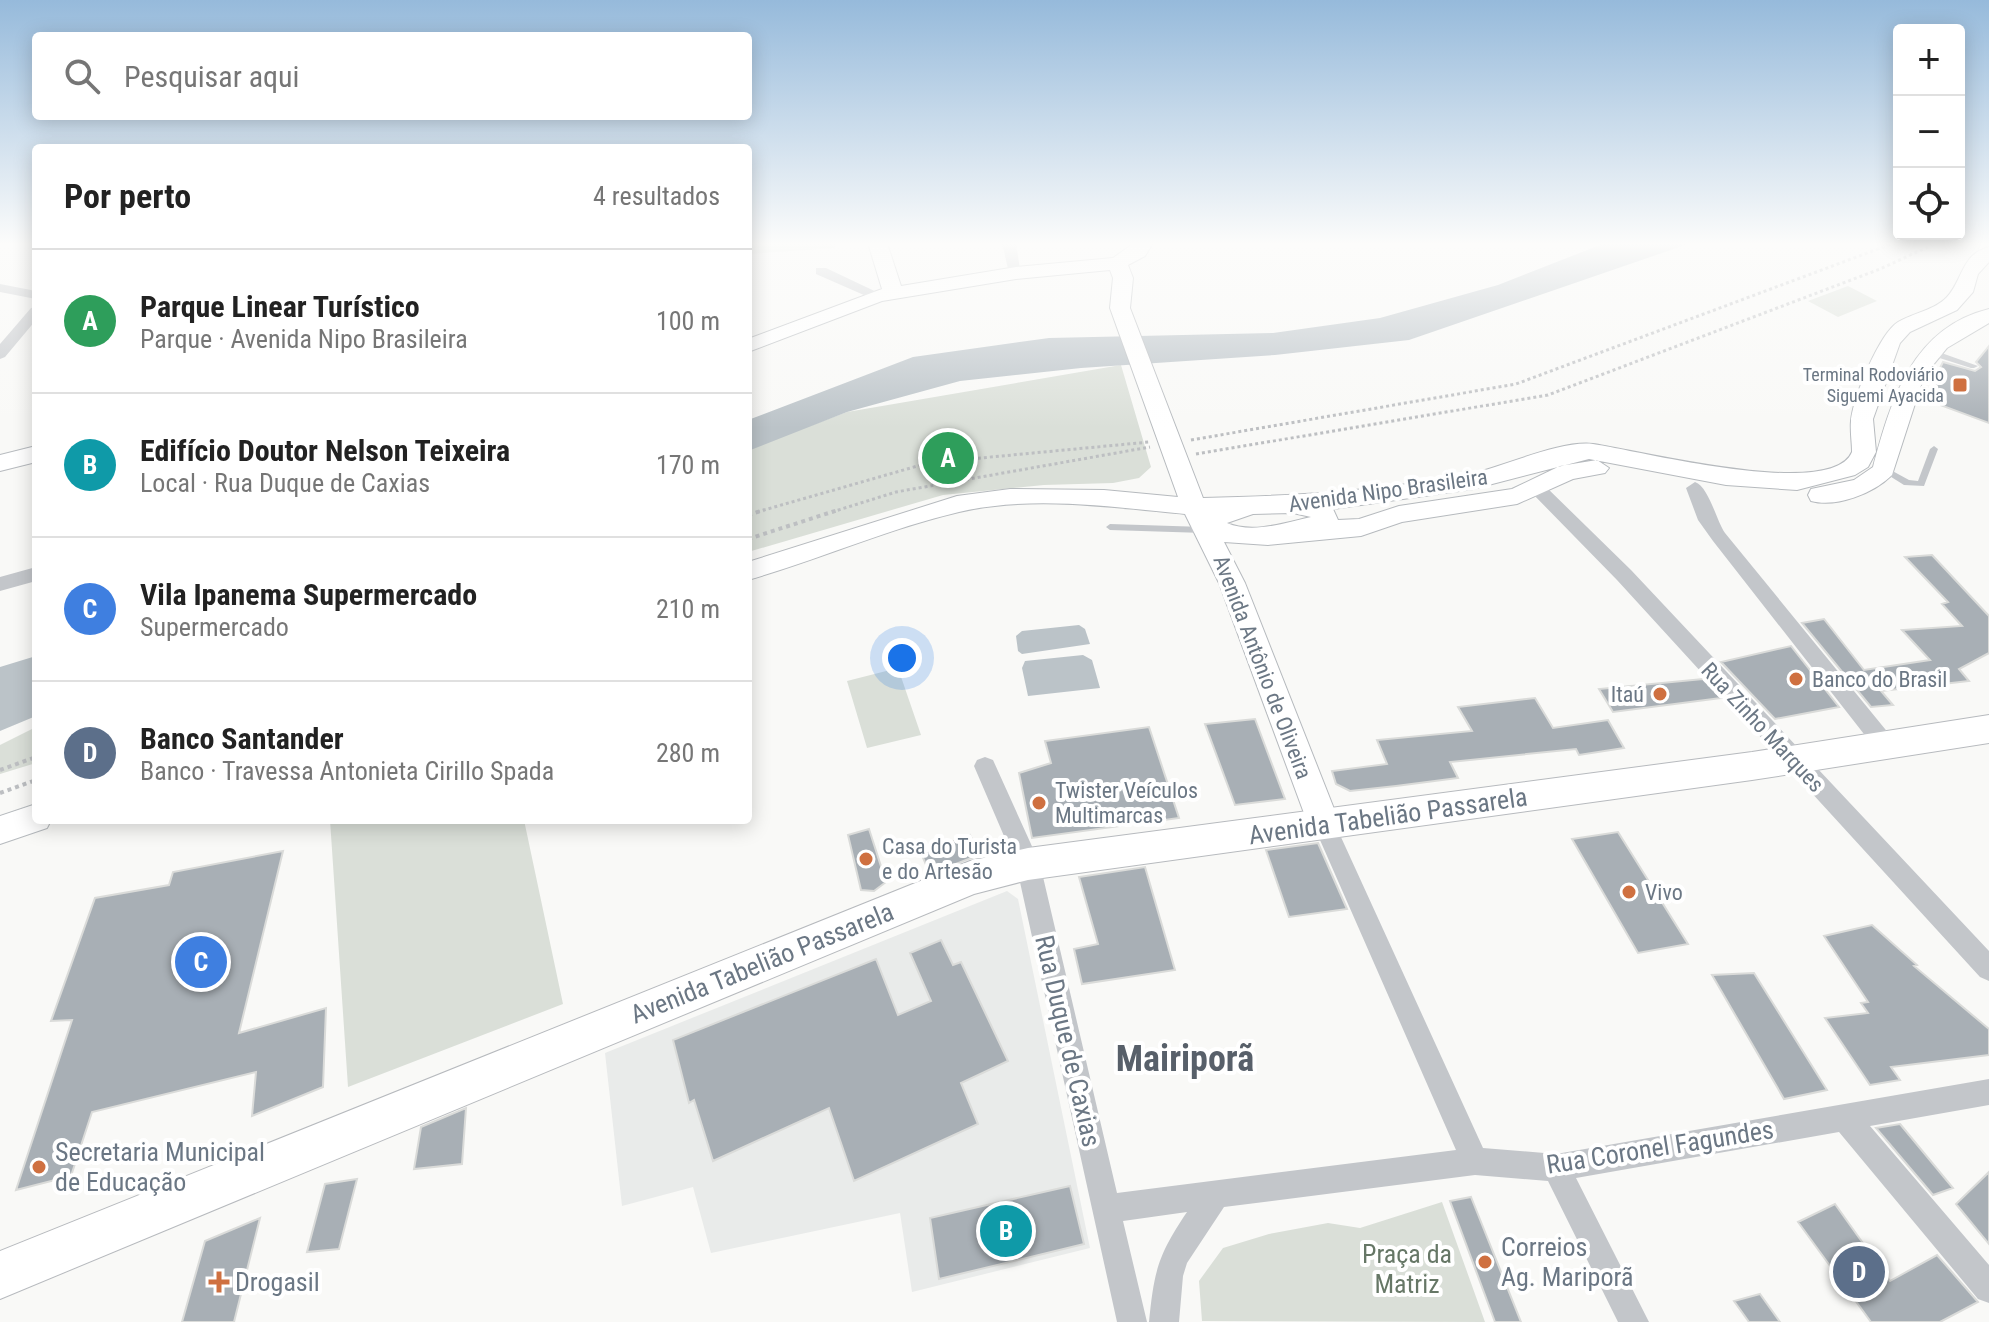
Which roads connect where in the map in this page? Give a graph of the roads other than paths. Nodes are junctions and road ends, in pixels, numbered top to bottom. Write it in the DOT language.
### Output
graph roads {
  1 [pos="858,305"];
  2 [pos="1112,305"];
  3 [pos="1968,305"];
  4 [pos="1969,305"];
  5 [pos="1974,305"];
  6 [pos="32,316"];
  7 [pos="752,344"];
  8 [pos="1933,347"];
  9 [pos="0,354"];
  10 [pos="1974,366"];
  11 [pos="1934,449"];
  12 [pos="32,455"];
  13 [pos="0,463"];
  14 [pos="1884,470"];
  15 [pos="1536,487"];
  16 [pos="1695,488"];
  17 [pos="1292,505"];
  18 [pos="1194,507"];
  19 [pos="1110,527"];
  20 [pos="1361,527"];
  21 [pos="1206,530"];
  22 [pos="1268,536"];
  23 [pos="752,570"];
  24 [pos="32,575"];
  25 [pos="1232,583"];
  26 [pos="0,584"];
  27 [pos="1989,729"];
  28 [pos="1886,746"];
  29 [pos="1792,759"];
  30 [pos="985,766"];
  31 [pos="32,819"];
  32 [pos="1324,824"];
  33 [pos="0,830"];
  34 [pos="1028,864"];
  35 [pos="1989,969"];
  36 [pos="1989,1092"];
  37 [pos="1845,1118"];
  38 [pos="1475,1161"];
  39 [pos="1556,1168"];
  40 [pos="1216,1194"];
  41 [pos="1107,1209"];
  42 [pos="0,1275"];
  43 [pos="1989,1288"];
  44 [pos="1168,1317"];
  45 [pos="1132,1322"];
  46 [pos="1634,1322"];
  1 -- 7 [label="street"];
  2 -- 18 [label="street, Avenida Antônio de Oliveira"];
  3 -- 17 [label="street, Avenida Nipo Brasileira"];
  4 -- 8 [label="street"];
  5 -- 8 [label="street"];
  6 -- 9 [label="street"];
  8 -- 10 [label="lane"];
  8 -- 14 [label="street"];
  11 -- 14 [label="lane"];
  12 -- 13 [label="street"];
  14 -- 16 [label="street"];
  15 -- 16 [label="street"];
  15 -- 20 [label="street"];
  15 -- 29 [label="street, Rua Zinho Marques"];
  16 -- 28 [label="street"];
  17 -- 18 [label="street, Avenida Nipo Brasileira"];
  17 -- 22 [label="street"];
  17 -- 22 [label="street"];
  18 -- 21 [label="street, Avenida Antônio de Oliveira"];
  18 -- 23 [label="street, Avenida Nipo Brasileira"];
  19 -- 21 [label="lane"];
  20 -- 22 [label="street"];
  20 -- 25 [label="street"];
  21 -- 25 [label="street, Avenida Antônio de Oliveira"];
  24 -- 26 [label="street"];
  25 -- 32 [label="street, Avenida Antônio de Oliveira"];
  27 -- 28 [label="main road, Avenida Tabelião Passarela"];
  28 -- 29 [label="main road, Avenida Tabelião Passarela"];
  29 -- 32 [label="main road, Avenida Tabelião Passarela"];
  29 -- 35 [label="street, Rua Zinho Marques"];
  30 -- 34 [label="street, Rua Duque de Caxias"];
  31 -- 33 [label="street"];
  32 -- 34 [label="main road, Avenida Tabelião Passarela"];
  32 -- 38 [label="street, Avenida Antônio de Oliveira"];
  34 -- 41 [label="street, Rua Duque de Caxias"];
  34 -- 42 [label="main road, Avenida Tabelião Passarela"];
  36 -- 37 [label="street, Rua Coronel Fagundes"];
  37 -- 39 [label="street, Rua Coronel Fagundes"];
  37 -- 43 [label="street"];
  38 -- 39 [label="street, Rua Coronel Fagundes"];
  38 -- 40 [label="street, Rua Coronel Fagundes"];
  39 -- 46 [label="street"];
  40 -- 41 [label="street, Rua Coronel Fagundes"];
  40 -- 44 [label="street"];
  41 -- 45 [label="street, Rua Duque de Caxias"];
}
